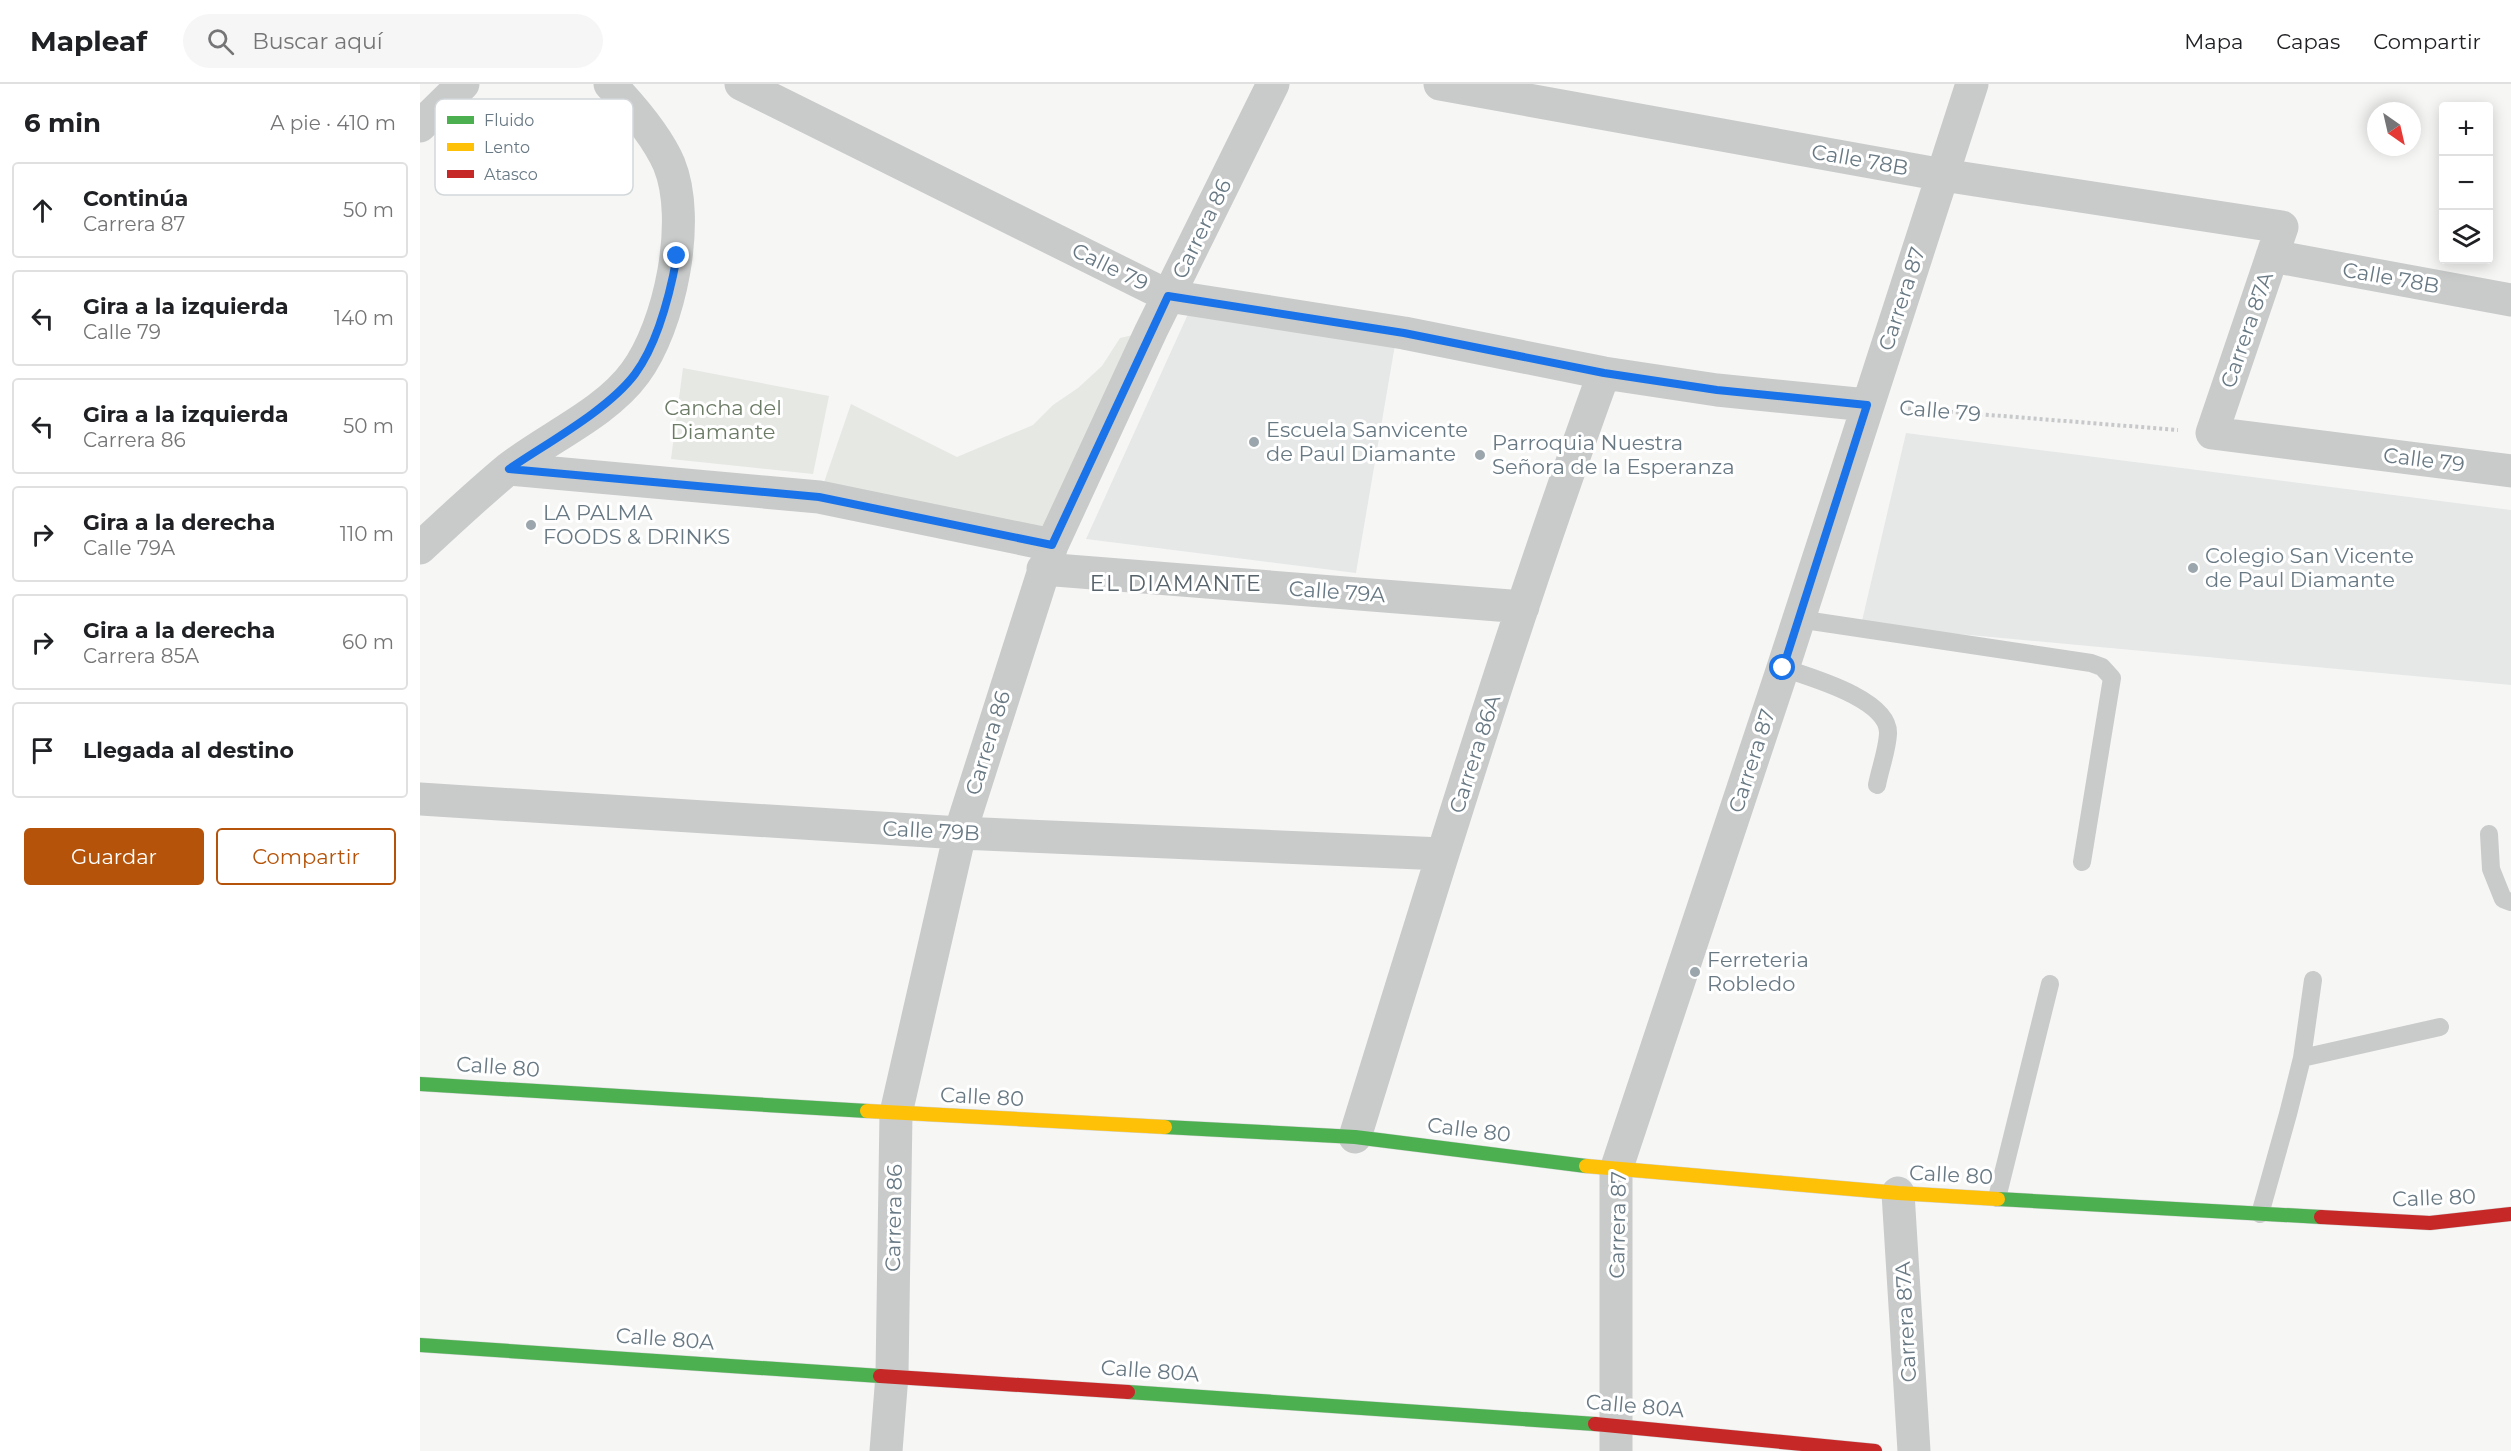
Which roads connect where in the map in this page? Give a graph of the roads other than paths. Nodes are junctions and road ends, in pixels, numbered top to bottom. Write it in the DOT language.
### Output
graph roads {
  1 [pos="463,84"];
  2 [pos="610,84"];
  3 [pos="741,84"];
  4 [pos="1273,84"];
  5 [pos="1440,84"];
  6 [pos="1972,84"];
  7 [pos="448,99"];
  8 [pos="622,99"];
  9 [pos="435,111"];
  10 [pos="633,113"];
  11 [pos="420,126"];
  12 [pos="1943,175"];
  13 [pos="2277,241"];
  14 [pos="1168,296"];
  15 [pos="2511,300"];
  16 [pos="1604,373"];
  17 [pos="1867,405"];
  18 [pos="2212,433"];
  19 [pos="509,469"];
  20 [pos="2511,471"];
  21 [pos="420,548"];
  22 [pos="1047,557"];
  23 [pos="1523,607"];
  24 [pos="1798,620"];
  25 [pos="1783,668"];
  26 [pos="1877,784"];
  27 [pos="420,799"];
  28 [pos="960,833"];
  29 [pos="2489,834"];
  30 [pos="1442,855"];
  31 [pos="2082,862"];
  32 [pos="2511,902"];
  33 [pos="2313,980"];
  34 [pos="2050,984"];
  35 [pos="2440,1027"];
  36 [pos="2302,1058"];
  37 [pos="420,1084"];
  38 [pos="896,1113"];
  39 [pos="1355,1137"];
  40 [pos="1617,1170"];
  41 [pos="1899,1193"];
  42 [pos="1997,1198"];
  43 [pos="2259,1214"];
  44 [pos="2511,1214"];
  45 [pos="420,1345"];
  46 [pos="892,1375"];
  47 [pos="1616,1438"];
  48 [pos="886,1451"];
  49 [pos="1875,1451"];
  50 [pos="1914,1451"];
  1 -- 7 [label="street"];
  2 -- 8 [label="street"];
  3 -- 14 [label="street, Calle 79"];
  4 -- 14 [label="street, Carrera 86"];
  5 -- 12 [label="street, Calle 78B"];
  6 -- 12 [label="street, Carrera 87"];
  9 -- 11 [label="street"];
  10 -- 19 [label="street"];
  12 -- 13 [label="street, Calle 78B"];
  12 -- 17 [label="street, Carrera 87"];
  13 -- 15 [label="street, Calle 78B"];
  13 -- 18 [label="street, Carrera 87A"];
  14 -- 16 [label="street, Calle 79"];
  14 -- 22 [label="street, Carrera 86"];
  16 -- 17 [label="street, Calle 79"];
  16 -- 23 [label="street, Carrera 86A"];
  17 -- 24 [label="street, Carrera 87"];
  18 -- 20 [label="street, Calle 79"];
  19 -- 21 [label="street"];
  19 -- 22 [label="street, Calle 79A"];
  22 -- 23 [label="street, Calle 79A"];
  22 -- 28 [label="street, Carrera 86"];
  23 -- 30 [label="street, Carrera 86A"];
  24 -- 25 [label="street, Carrera 87"];
  24 -- 31 [label="lane"];
  25 -- 26 [label="lane"];
  25 -- 40 [label="street, Carrera 87"];
  27 -- 28 [label="street, Calle 79B"];
  28 -- 30 [label="street, Calle 79B"];
  28 -- 38 [label="street, Carrera 86"];
  29 -- 32 [label="lane"];
  30 -- 39 [label="street, Carrera 86A"];
  33 -- 36 [label="lane"];
  34 -- 42 [label="lane"];
  35 -- 36 [label="lane"];
  36 -- 43 [label="lane"];
  37 -- 38 [label="street, Calle 80"];
  38 -- 39 [label="street, Calle 80"];
  38 -- 46 [label="street, Carrera 86"];
  39 -- 40 [label="street, Calle 80"];
  40 -- 41 [label="street, Calle 80"];
  40 -- 47 [label="street, Carrera 87"];
  41 -- 42 [label="street, Calle 80"];
  41 -- 50 [label="street, Carrera 87A"];
  42 -- 43 [label="street, Calle 80"];
  43 -- 44 [label="street, Calle 80"];
  45 -- 46 [label="street, Calle 80A"];
  46 -- 47 [label="street, Calle 80A"];
  46 -- 48 [label="street, Carrera 86"];
  47 -- 49 [label="street, Calle 80A"];
}
